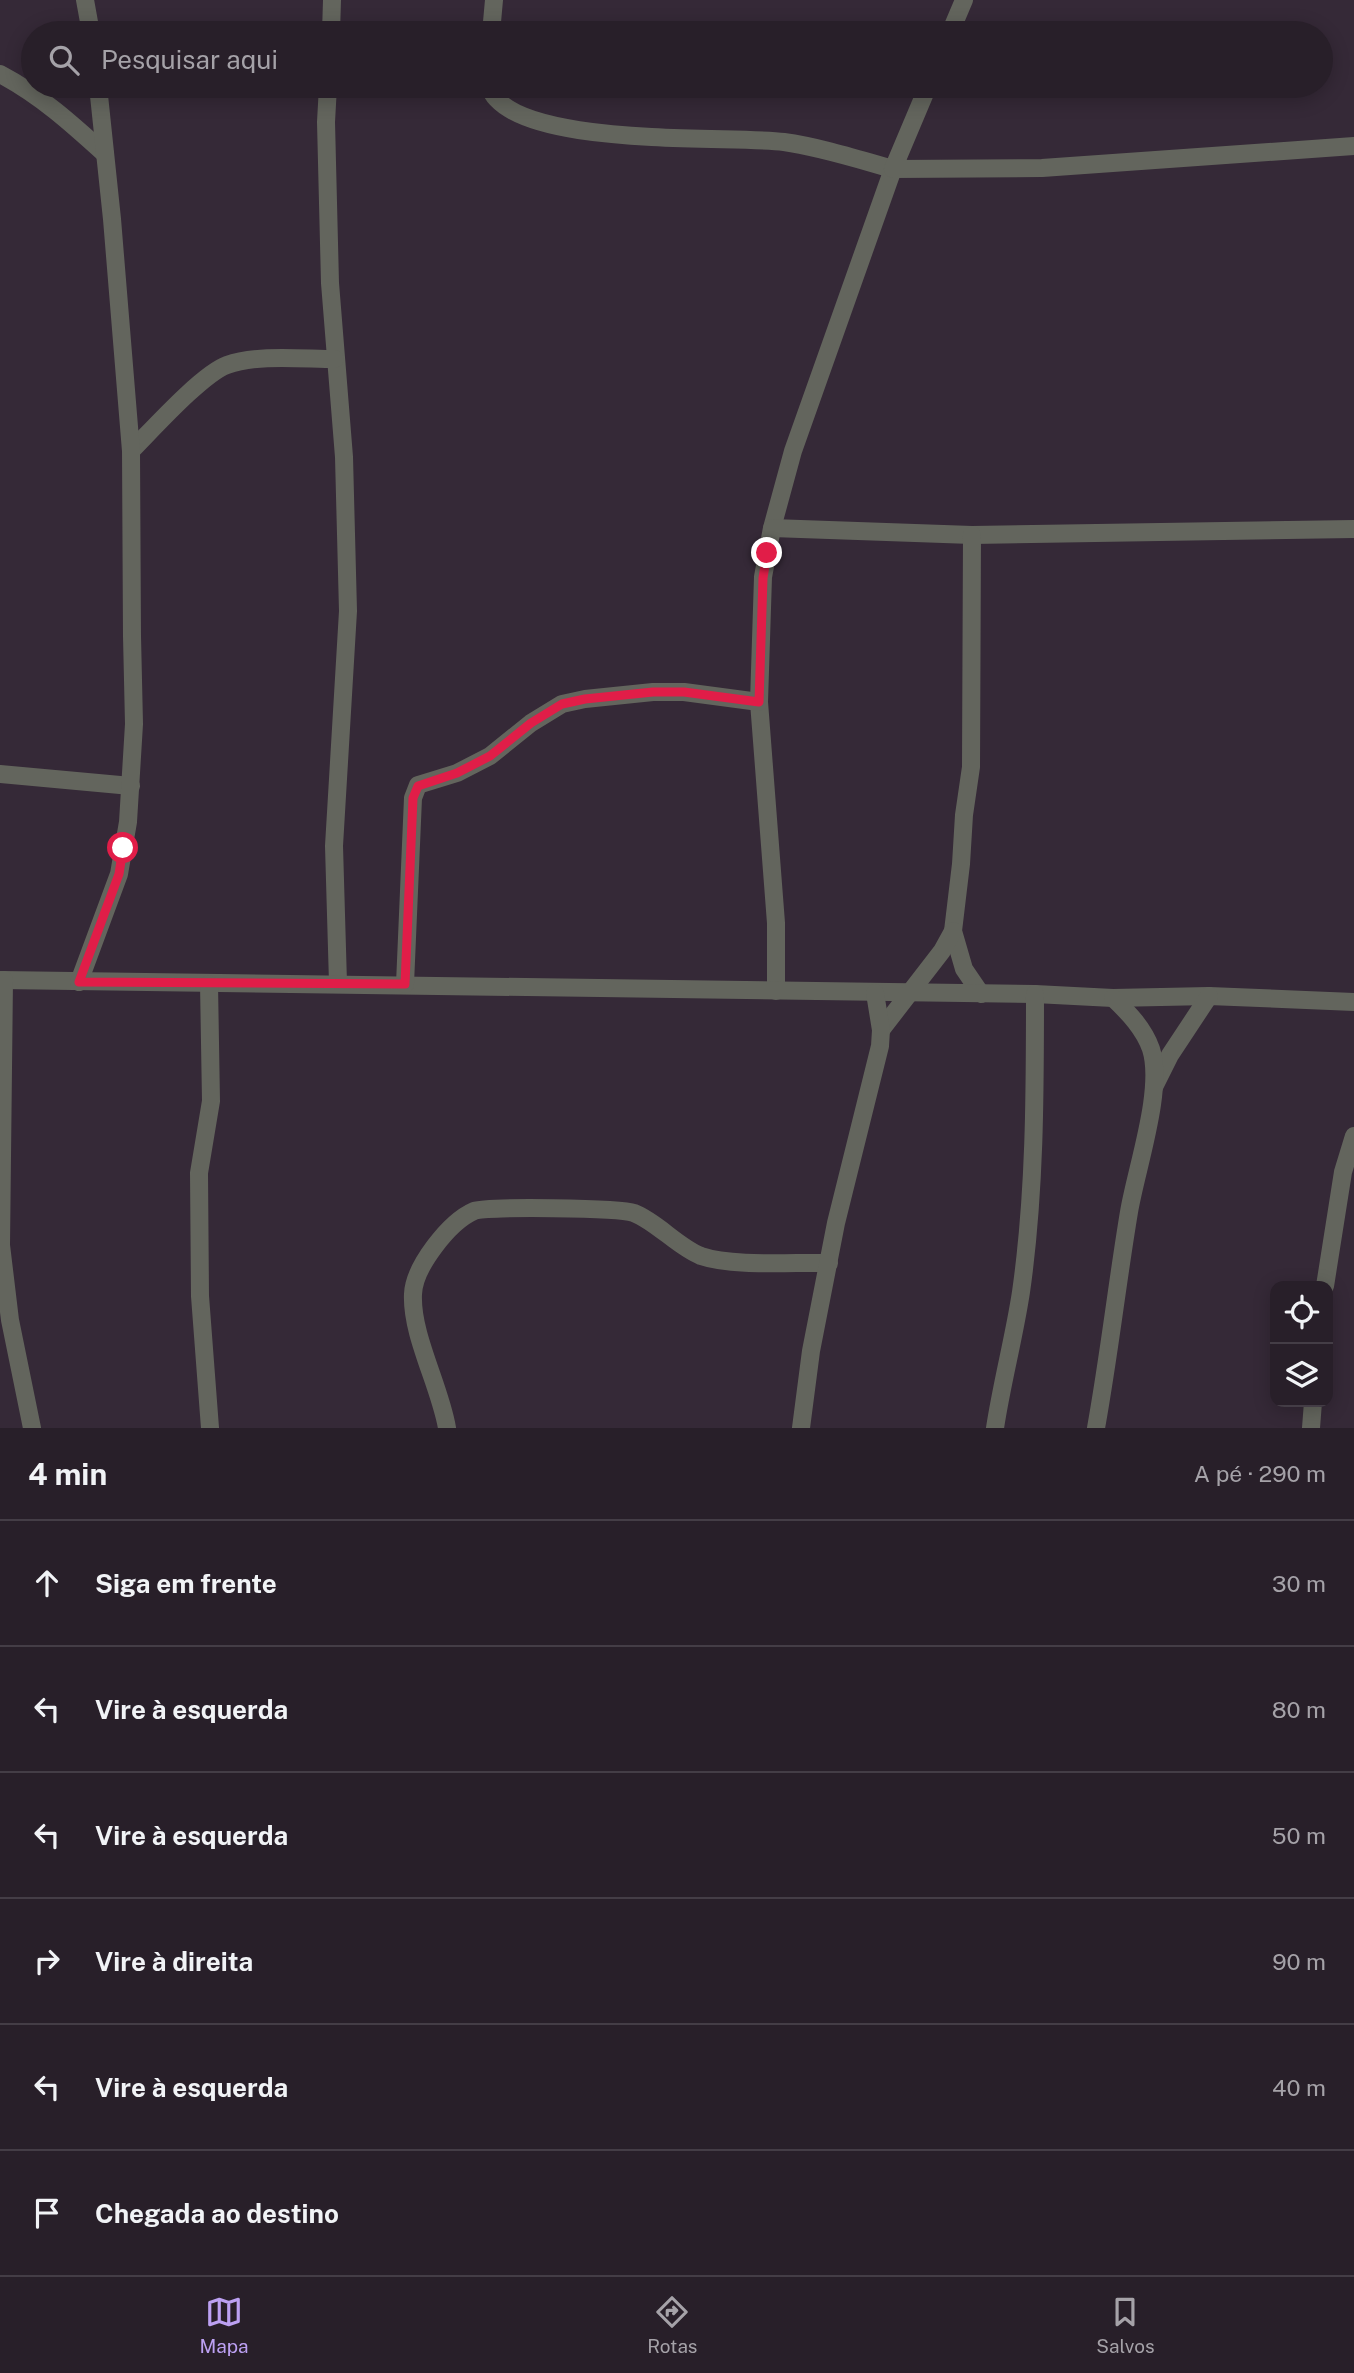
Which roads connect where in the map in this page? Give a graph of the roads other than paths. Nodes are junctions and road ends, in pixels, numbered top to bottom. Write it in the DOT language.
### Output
graph roads {
  1 [pos="85,0"];
  2 [pos="332,0"];
  3 [pos="494,0"];
  4 [pos="964,0"];
  5 [pos="89,21"];
  6 [pos="331,21"];
  7 [pos="492,21"];
  8 [pos="955,21"];
  9 [pos="0,74"];
  10 [pos="21,85"];
  11 [pos="38,98"];
  12 [pos="99,98"];
  13 [pos="327,98"];
  14 [pos="496,98"];
  15 [pos="923,98"];
  16 [pos="1354,146"];
  17 [pos="105,154"];
  18 [pos="893,169"];
  19 [pos="335,359"];
  20 [pos="131,452"];
  21 [pos="772,528"];
  22 [pos="1354,529"];
  23 [pos="972,536"];
  24 [pos="759,702"];
  25 [pos="0,774"];
  26 [pos="131,786"];
  27 [pos="953,931"];
  28 [pos="2,980"];
  29 [pos="79,982"];
  30 [pos="338,983"];
  31 [pos="209,984"];
  32 [pos="405,984"];
  33 [pos="776,991"];
  34 [pos="875,993"];
  35 [pos="911,993"];
  36 [pos="981,994"];
  37 [pos="1035,995"];
  38 [pos="1209,996"];
  39 [pos="1113,998"];
  40 [pos="1354,1002"];
  41 [pos="881,1030"];
  42 [pos="1154,1087"];
  43 [pos="1354,1136"];
  44 [pos="829,1263"];
  45 [pos="1326,1281"];
  46 [pos="1313,1407"];
  47 [pos="33,1428"];
  48 [pos="210,1428"];
  49 [pos="447,1428"];
  50 [pos="801,1428"];
  51 [pos="995,1428"];
  52 [pos="1096,1428"];
  53 [pos="1311,1428"];
  1 -- 5 [label="street"];
  2 -- 6 [label="street"];
  3 -- 7 [label="street"];
  4 -- 8 [label="street"];
  9 -- 10 [label="street"];
  11 -- 17 [label="street"];
  12 -- 17 [label="street"];
  13 -- 19 [label="street"];
  14 -- 18 [label="street"];
  15 -- 18 [label="street"];
  16 -- 18 [label="street"];
  17 -- 20 [label="street"];
  18 -- 21 [label="street"];
  19 -- 20 [label="street"];
  19 -- 30 [label="street"];
  20 -- 26 [label="street"];
  21 -- 23 [label="street"];
  21 -- 24 [label="street"];
  22 -- 23 [label="street"];
  23 -- 27 [label="street"];
  24 -- 32 [label="street"];
  24 -- 33 [label="street"];
  25 -- 26 [label="street"];
  26 -- 29 [label="street"];
  27 -- 35 [label="street"];
  27 -- 36 [label="street"];
  28 -- 29 [label="street"];
  28 -- 47 [label="street"];
  29 -- 31 [label="street"];
  30 -- 31 [label="street"];
  30 -- 32 [label="street"];
  31 -- 48 [label="street"];
  32 -- 33 [label="street"];
  33 -- 34 [label="street"];
  34 -- 35 [label="street"];
  34 -- 41 [label="street"];
  35 -- 36 [label="street"];
  35 -- 41 [label="street"];
  36 -- 37 [label="street"];
  37 -- 39 [label="street"];
  37 -- 51 [label="street"];
  38 -- 39 [label="street"];
  38 -- 40 [label="street"];
  38 -- 42 [label="street"];
  39 -- 42 [label="street"];
  41 -- 44 [label="street"];
  42 -- 52 [label="street"];
  43 -- 45 [label="street"];
  44 -- 49 [label="street"];
  44 -- 50 [label="street"];
  46 -- 53 [label="street"];
}
